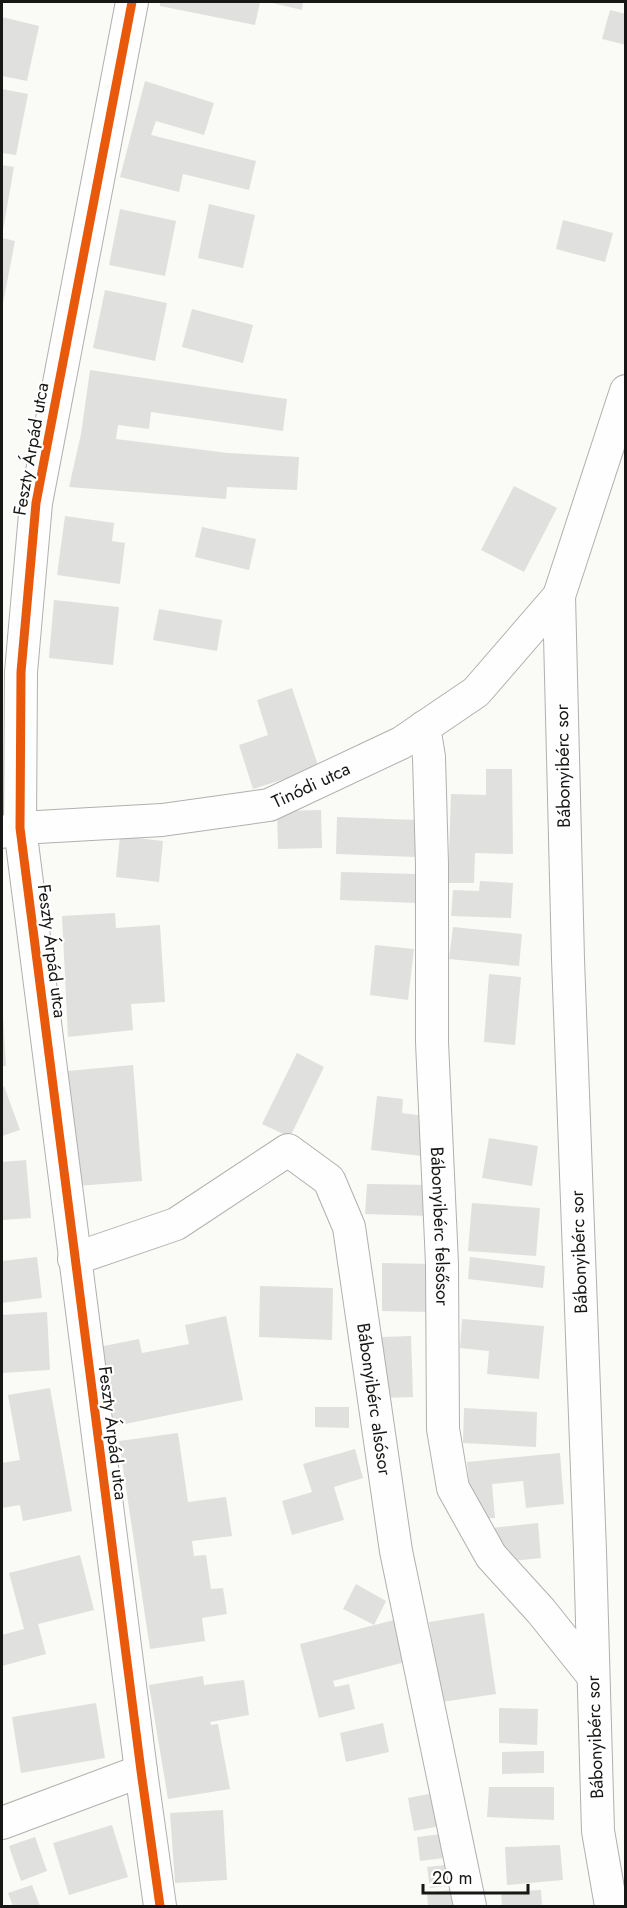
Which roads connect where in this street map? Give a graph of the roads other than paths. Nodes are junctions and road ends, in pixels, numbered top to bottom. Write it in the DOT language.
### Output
graph roads {
  1 [pos="132,2"];
  2 [pos="626,391"];
  3 [pos="559,596"];
  4 [pos="424,727"];
  5 [pos="11,830"];
  6 [pos="74,1259"];
  7 [pos="593,1676"];
  8 [pos="141,1771"];
  9 [pos="2,1823"];
  10 [pos="160,1906"];
  11 [pos="470,1906"];
  12 [pos="611,1906"];
  1 -- 5 [label="street, Feszty Árpád utca"];
  2 -- 3 [label="street"];
  3 -- 4 [label="street, Tinódi utca"];
  3 -- 7 [label="street, Bábonyibérc sor"];
  4 -- 5 [label="street, Tinódi utca"];
  4 -- 7 [label="street, Bábonyibérc felsősor"];
  5 -- 6 [label="street, Feszty Árpád utca"];
  6 -- 8 [label="street, Feszty Árpád utca"];
  6 -- 11 [label="street, Bábonyibérc alsósor"];
  7 -- 12 [label="street, Bábonyibérc sor"];
  8 -- 9 [label="street"];
  8 -- 10 [label="street, Feszty Árpád utca"];
}
